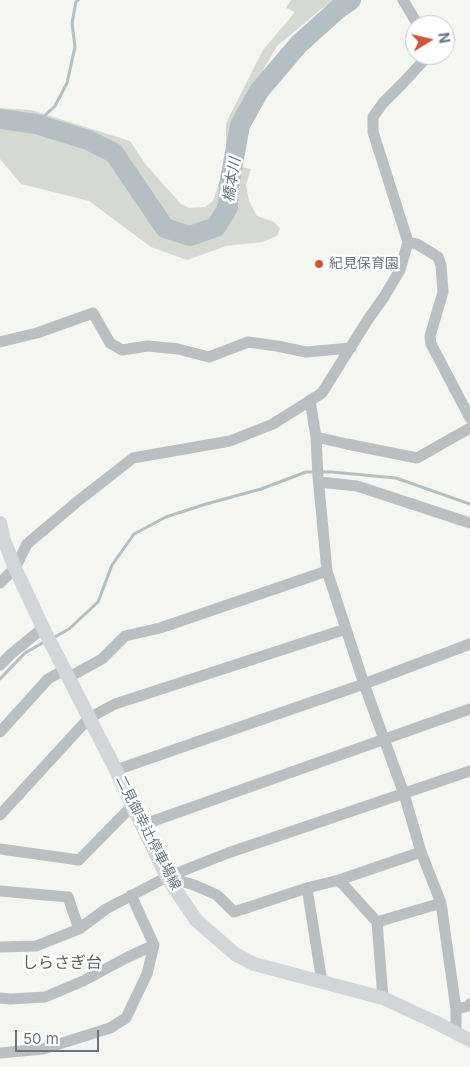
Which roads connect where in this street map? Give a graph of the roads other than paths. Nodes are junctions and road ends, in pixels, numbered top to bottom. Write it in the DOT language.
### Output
graph roads {
  1 [pos="403,0"];
  2 [pos="412,15"];
  3 [pos="420,65"];
  4 [pos="408,242"];
  5 [pos="0,342"];
  6 [pos="350,348"];
  7 [pos="310,400"];
  8 [pos="470,418"];
  9 [pos="470,428"];
  10 [pos="316,441"];
  11 [pos="318,480"];
  12 [pos="0,524"];
  13 [pos="470,524"];
  14 [pos="15,568"];
  15 [pos="327,571"];
  16 [pos="0,583"];
  17 [pos="346,629"];
  18 [pos="44,630"];
  19 [pos="470,644"];
  20 [pos="0,665"];
  21 [pos="67,674"];
  22 [pos="364,684"];
  23 [pos="470,709"];
  24 [pos="89,718"];
  25 [pos="0,732"];
  26 [pos="384,740"];
  27 [pos="116,770"];
  28 [pos="470,771"];
  29 [pos="404,794"];
  30 [pos="132,806"];
  31 [pos="0,816"];
  32 [pos="142,825"];
  33 [pos="0,849"];
  34 [pos="421,852"];
  35 [pos="167,877"];
  36 [pos="339,880"];
  37 [pos="306,888"];
  38 [pos="0,891"];
  39 [pos="131,895"];
  40 [pos="441,904"];
  41 [pos="377,922"];
  42 [pos="79,929"];
  43 [pos="154,945"];
  44 [pos="0,947"];
  45 [pos="322,982"];
  46 [pos="0,998"];
  47 [pos="383,998"];
  48 [pos="470,1004"];
  49 [pos="456,1009"];
  50 [pos="456,1032"];
  51 [pos="470,1040"];
  52 [pos="0,1053"];
  1 -- 2 [label="street"];
  3 -- 4 [label="street"];
  4 -- 6 [label="street"];
  4 -- 8 [label="street"];
  5 -- 6 [label="street"];
  6 -- 7 [label="street"];
  7 -- 10 [label="street"];
  7 -- 14 [label="street"];
  9 -- 10 [label="street"];
  10 -- 11 [label="street"];
  11 -- 13 [label="street"];
  11 -- 15 [label="street"];
  12 -- 14 [label="main road, 二見御幸辻停車場線"];
  14 -- 16 [label="street"];
  14 -- 18 [label="main road, 二見御幸辻停車場線"];
  15 -- 17 [label="street"];
  15 -- 21 [label="street"];
  17 -- 22 [label="street"];
  17 -- 24 [label="street"];
  18 -- 20 [label="street"];
  18 -- 21 [label="main road, 二見御幸辻停車場線"];
  19 -- 22 [label="street"];
  21 -- 24 [label="main road, 二見御幸辻停車場線"];
  21 -- 25 [label="street"];
  22 -- 26 [label="street"];
  22 -- 27 [label="street"];
  23 -- 26 [label="street"];
  24 -- 27 [label="main road, 二見御幸辻停車場線"];
  24 -- 31 [label="street"];
  26 -- 29 [label="street"];
  26 -- 32 [label="street"];
  27 -- 30 [label="main road, 二見御幸辻停車場線"];
  28 -- 29 [label="street"];
  29 -- 34 [label="street"];
  29 -- 35 [label="street"];
  30 -- 32 [label="main road, 二見御幸辻停車場線"];
  30 -- 33 [label="street"];
  32 -- 35 [label="main road, 二見御幸辻停車場線"];
  34 -- 36 [label="street"];
  34 -- 40 [label="street"];
  35 -- 37 [label="street"];
  35 -- 39 [label="street"];
  35 -- 45 [label="main road, 二見御幸辻停車場線"];
  36 -- 37 [label="street"];
  36 -- 41 [label="street"];
  37 -- 45 [label="street"];
  38 -- 42 [label="street"];
  39 -- 42 [label="street"];
  39 -- 43 [label="street"];
  40 -- 41 [label="street"];
  40 -- 49 [label="street"];
  41 -- 47 [label="street"];
  42 -- 44 [label="street"];
  43 -- 46 [label="street"];
  43 -- 52 [label="street"];
  45 -- 47 [label="main road, 二見御幸辻停車場線"];
  47 -- 50 [label="main road, 二見御幸辻停車場線"];
  48 -- 49 [label="street"];
  49 -- 50 [label="street"];
  50 -- 51 [label="main road, 二見御幸辻停車場線"];
}
